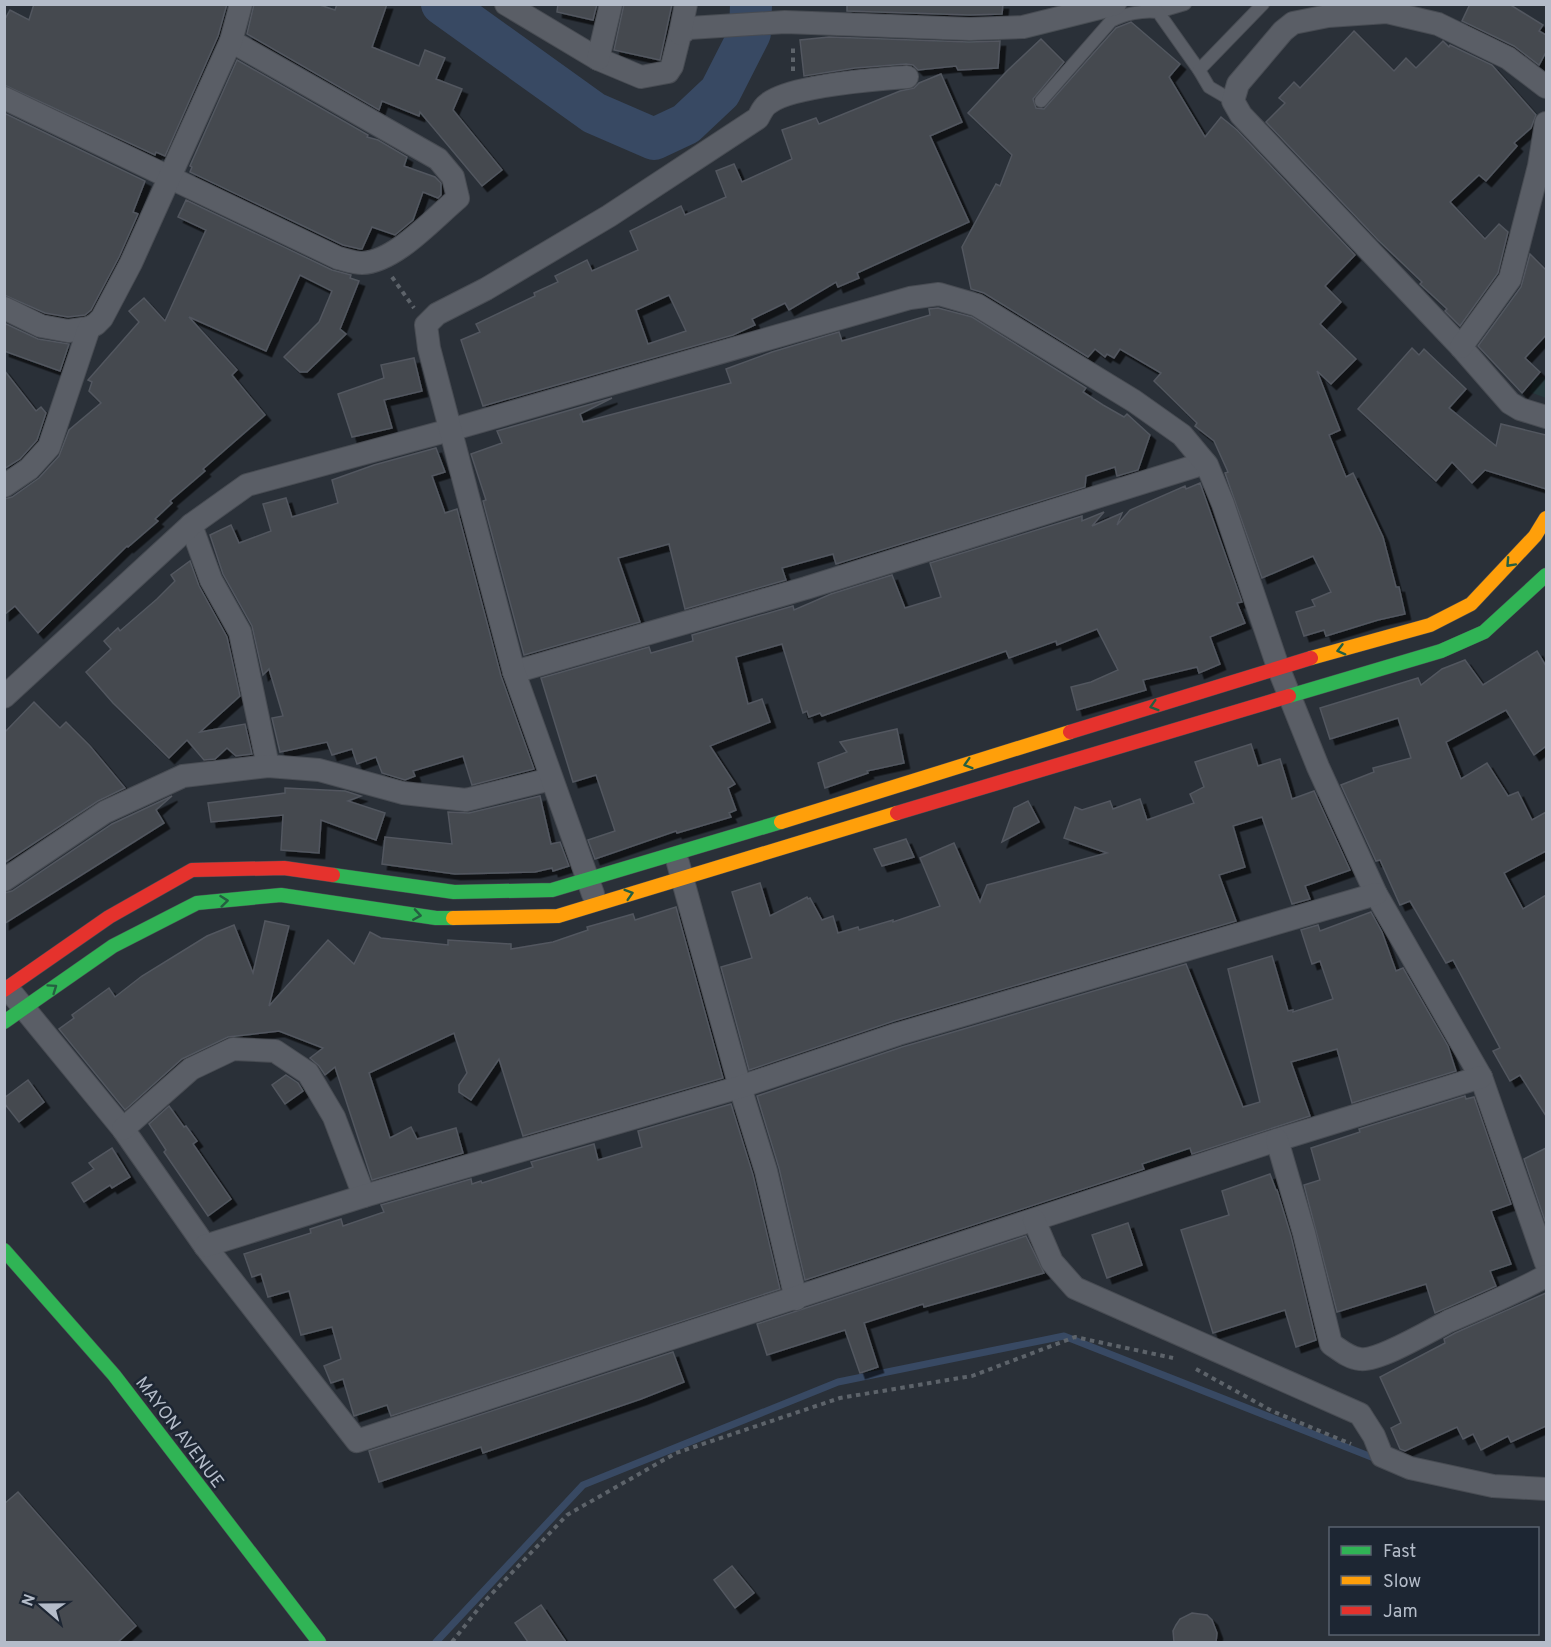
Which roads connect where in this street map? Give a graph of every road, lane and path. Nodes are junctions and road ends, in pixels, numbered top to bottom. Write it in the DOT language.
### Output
graph roads {
  1 [pos="241,4"];
  2 [pos="611,4"];
  3 [pos="686,4"];
  4 [pos="1185,4"];
  5 [pos="1263,4"];
  6 [pos="514,7"];
  7 [pos="1126,8"];
  8 [pos="1386,8"];
  9 [pos="1158,12"];
  10 [pos="796,18"];
  11 [pos="685,31"];
  12 [pos="231,41"];
  13 [pos="598,59"];
  14 [pos="1199,70"];
  15 [pos="907,77"];
  16 [pos="1546,87"];
  17 [pos="792,93"];
  18 [pos="4,98"];
  19 [pos="1041,101"];
  20 [pos="1233,101"];
  21 [pos="1546,123"];
  22 [pos="170,177"];
  23 [pos="379,260"];
  24 [pos="4,308"];
  25 [pos="426,325"];
  26 [pos="89,328"];
  27 [pos="1461,346"];
  28 [pos="1546,417"];
  29 [pos="450,430"];
  30 [pos="1205,463"];
  31 [pos="4,486"];
  32 [pos="1546,518"];
  33 [pos="191,525"];
  34 [pos="1546,575"];
  35 [pos="1278,667"];
  36 [pos="514,672"];
  37 [pos="1290,696"];
  38 [pos="4,697"];
  39 [pos="268,766"];
  40 [pos="551,779"];
  41 [pos="675,855"];
  42 [pos="682,877"];
  43 [pos="4,880"];
  44 [pos="589,880"];
  45 [pos="1376,894"];
  46 [pos="596,904"];
  47 [pos="6,989"];
  48 [pos="24,1009"];
  49 [pos="4,1022"];
  50 [pos="1481,1077"];
  51 [pos="740,1087"];
  52 [pos="123,1129"];
  53 [pos="1277,1140"];
  54 [pos="364,1196"];
  55 [pos="1034,1220"];
  56 [pos="205,1246"];
  57 [pos="4,1250"];
  58 [pos="1546,1263"];
  59 [pos="1546,1276"];
  60 [pos="796,1299"];
  61 [pos="1179,1360"];
  62 [pos="1190,1366"];
  63 [pos="1382,1456"];
  64 [pos="1546,1489"];
  65 [pos="319,1642"];
  66 [pos="452,1642"];
  1 -- 12 [label="street"];
  2 -- 13 [label="street"];
  3 -- 11 [label="street"];
  4 -- 9 [label="lane"];
  5 -- 14 [label="lane"];
  6 -- 13 [label="street"];
  7 -- 9 [label="lane"];
  7 -- 10 [label="street"];
  7 -- 19 [label="lane"];
  8 -- 16 [label="street"];
  8 -- 20 [label="street"];
  9 -- 14 [label="lane"];
  10 -- 11 [label="street"];
  10 -- 17 [label="path"];
  11 -- 13 [label="street"];
  12 -- 22 [label="street"];
  12 -- 23 [label="street"];
  14 -- 20 [label="lane"];
  15 -- 17 [label="street"];
  17 -- 25 [label="street"];
  18 -- 22 [label="street"];
  20 -- 27 [label="street"];
  21 -- 27 [label="street"];
  22 -- 23 [label="street"];
  22 -- 26 [label="street"];
  23 -- 25 [label="path"];
  24 -- 26 [label="street"];
  25 -- 29 [label="street"];
  26 -- 31 [label="street"];
  27 -- 28 [label="street"];
  29 -- 30 [label="street"];
  29 -- 33 [label="street"];
  29 -- 36 [label="street"];
  30 -- 35 [label="street"];
  30 -- 36 [label="street"];
  32 -- 35 [label="street, one-way"];
  33 -- 38 [label="street"];
  33 -- 39 [label="street"];
  34 -- 37 [label="street"];
  35 -- 37 [label="street"];
  35 -- 41 [label="street, one-way"];
  36 -- 40 [label="street"];
  37 -- 42 [label="street"];
  37 -- 45 [label="street"];
  39 -- 40 [label="street"];
  39 -- 43 [label="street"];
  40 -- 44 [label="street"];
  41 -- 42 [label="street"];
  41 -- 44 [label="street"];
  46 -- 42 [label="street, one-way"];
  42 -- 51 [label="street"];
  44 -- 46 [label="street"];
  44 -- 47 [label="street"];
  45 -- 50 [label="street"];
  45 -- 51 [label="street"];
  48 -- 46 [label="street, one-way"];
  47 -- 48 [label="street"];
  48 -- 49 [label="street"];
  48 -- 52 [label="street"];
  50 -- 53 [label="street"];
  50 -- 58 [label="street"];
  51 -- 54 [label="street"];
  51 -- 60 [label="street"];
  52 -- 54 [label="street"];
  52 -- 56 [label="street"];
  53 -- 55 [label="street"];
  53 -- 59 [label="street"];
  54 -- 56 [label="street"];
  55 -- 60 [label="street"];
  55 -- 63 [label="street"];
  56 -- 60 [label="street"];
  57 -- 65 [label="street, MAYON AVENUE"];
  61 -- 66 [label="path"];
  62 -- 63 [label="path"];
  63 -- 64 [label="street"];
}
